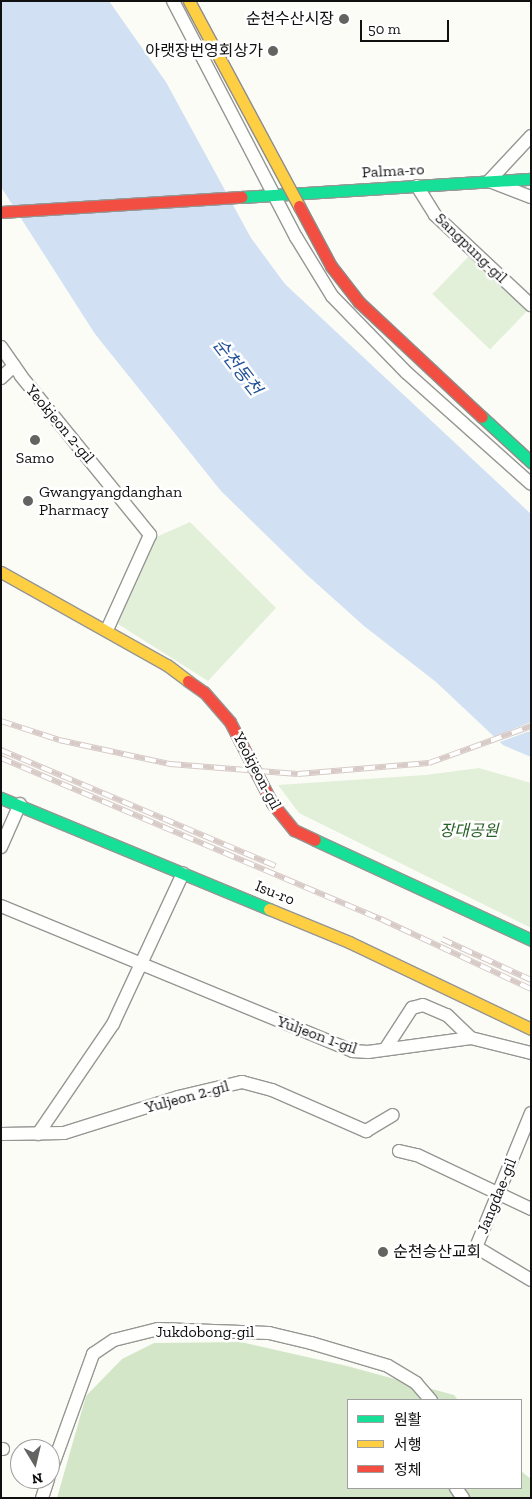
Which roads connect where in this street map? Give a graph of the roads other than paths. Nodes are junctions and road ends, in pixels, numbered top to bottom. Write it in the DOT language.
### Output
graph roads {
  1 [pos="174,1"];
  2 [pos="181,1"];
  3 [pos="189,1"];
  4 [pos="199,1"];
  5 [pos="531,136"];
  6 [pos="531,179"];
  7 [pos="489,181"];
  8 [pos="417,186"];
  9 [pos="300,192"];
  10 [pos="274,194"];
  11 [pos="531,197"];
  12 [pos="1,212"];
  13 [pos="531,305"];
  14 [pos="1,347"];
  15 [pos="14,366"];
  16 [pos="1,378"];
  17 [pos="531,451"];
  18 [pos="531,462"];
  19 [pos="531,470"];
  20 [pos="531,484"];
  21 [pos="1,572"];
  22 [pos="107,630"];
  23 [pos="1,798"];
  24 [pos="20,804"];
  25 [pos="1,847"];
  26 [pos="183,873"];
  27 [pos="1,906"];
  28 [pos="531,940"];
  29 [pos="142,963"];
  30 [pos="530,1029"];
  31 [pos="471,1038"];
  32 [pos="386,1048"];
  33 [pos="531,1053"];
  34 [pos="531,1113"];
  35 [pos="393,1115"];
  36 [pos="1,1134"];
  37 [pos="38,1134"];
  38 [pos="399,1151"];
  39 [pos="498,1194"];
  40 [pos="531,1209"];
  41 [pos="531,1280"];
  42 [pos="429,1399"];
  43 [pos="60,1445"];
  1 -- 10 [label="street"];
  2 -- 19 [label="main road, bridge"];
  3 -- 18 [label="main road, bridge"];
  4 -- 9 [label="street"];
  5 -- 7 [label="street"];
  6 -- 7 [label="main road, Palma-ro"];
  7 -- 8 [label="main road, Palma-ro"];
  7 -- 11 [label="street"];
  8 -- 9 [label="main road, Palma-ro"];
  8 -- 13 [label="street, Sangpung-gil"];
  9 -- 10 [label="main road, Palma-ro"];
  9 -- 17 [label="street"];
  10 -- 12 [label="main road, Palma-ro"];
  10 -- 20 [label="street"];
  14 -- 15 [label="street, Yeokjeon 2-gil"];
  15 -- 16 [label="street"];
  15 -- 22 [label="street, Yeokjeon 2-gil"];
  21 -- 22 [label="main road, Yeokjeon-gil"];
  22 -- 28 [label="main road, Yeokjeon-gil"];
  23 -- 24 [label="main road, Isu-ro"];
  24 -- 25 [label="street"];
  24 -- 26 [label="main road, Isu-ro"];
  26 -- 29 [label="street"];
  26 -- 30 [label="main road, Isu-ro"];
  27 -- 29 [label="street, Yuljeon 1-gil"];
  29 -- 32 [label="street, Yuljeon 1-gil"];
  29 -- 37 [label="street"];
  31 -- 32 [label="street, Yuljeon 1-gil"];
  31 -- 32 [label="street"];
  31 -- 33 [label="street, Yuljeon 1-gil"];
  34 -- 39 [label="street, Jangdae-gil"];
  35 -- 37 [label="street, Yuljeon 2-gil"];
  36 -- 37 [label="street, Yuljeon 2-gil"];
  38 -- 39 [label="street"];
  39 -- 40 [label="street"];
  39 -- 41 [label="street, Jangdae-gil"];
  42 -- 43 [label="street, Jukdobong-gil"];
}
